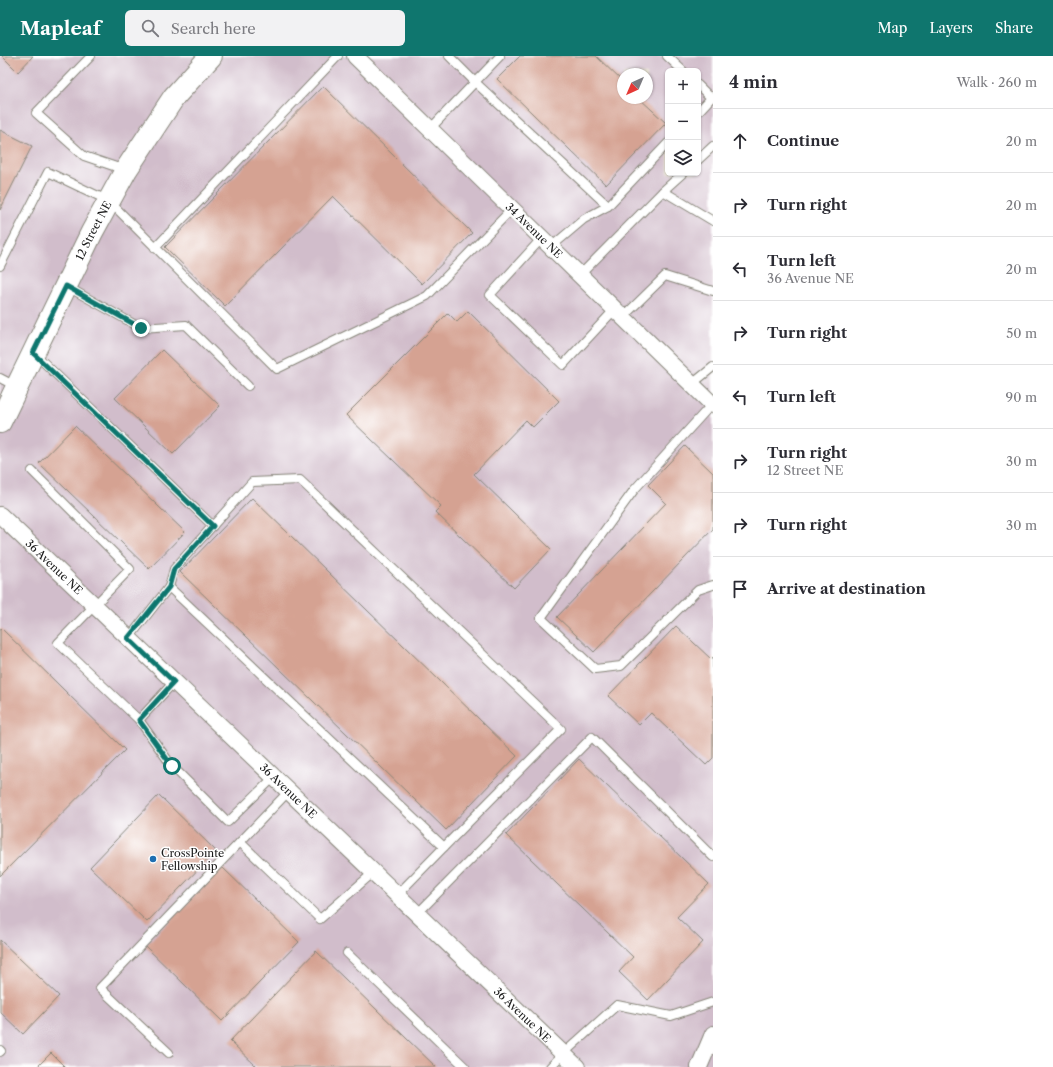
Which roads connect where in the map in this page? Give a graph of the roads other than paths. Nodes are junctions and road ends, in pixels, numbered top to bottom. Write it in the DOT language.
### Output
graph roads {
  1 [pos="91,56"];
  2 [pos="212,56"];
  3 [pos="338,56"];
  4 [pos="355,56"];
  5 [pos="449,56"];
  6 [pos="500,56"];
  7 [pos="667,56"];
  8 [pos="680,68"];
  9 [pos="475,82"];
  10 [pos="701,88"];
  11 [pos="712,97"];
  12 [pos="701,109"];
  13 [pos="430,129"];
  14 [pos="665,146"];
  15 [pos="713,146"];
  16 [pos="701,157"];
  17 [pos="126,170"];
  18 [pos="680,176"];
  19 [pos="663,191"];
  20 [pos="109,201"];
  21 [pos="608,206"];
  22 [pos="512,208"];
  23 [pos="713,221"];
  24 [pos="547,243"];
  25 [pos="155,248"];
  26 [pos="0,266"];
  27 [pos="580,275"];
  28 [pos="66,286"];
  29 [pos="713,291"];
  30 [pos="619,313"];
  31 [pos="33,353"];
  32 [pos="713,367"];
  33 [pos="8,382"];
  34 [pos="692,384"];
  35 [pos="248,386"];
  36 [pos="713,404"];
  37 [pos="0,422"];
  38 [pos="32,472"];
  39 [pos="0,515"];
  40 [pos="213,526"];
  41 [pos="713,584"];
  42 [pos="169,587"];
  43 [pos="94,605"];
  44 [pos="128,638"];
  45 [pos="174,682"];
  46 [pos="139,720"];
  47 [pos="274,776"];
  48 [pos="289,791"];
  49 [pos="240,842"];
  50 [pos="444,847"];
  51 [pos="713,856"];
  52 [pos="374,872"];
  53 [pos="397,895"];
  54 [pos="417,914"];
  55 [pos="346,953"];
  56 [pos="713,1002"];
  57 [pos="713,1034"];
  58 [pos="169,1053"];
  59 [pos="563,1054"];
  60 [pos="465,1067"];
  61 [pos="550,1067"];
  62 [pos="577,1067"];
  63 [pos="699,1067"];
  1 -- 17 [label="lane"];
  2 -- 17 [label="street, 12 Street NE"];
  3 -- 25 [label="lane"];
  4 -- 13 [label="street, 34 Avenue NE"];
  5 -- 9 [label="lane"];
  6 -- 9 [label="lane"];
  7 -- 8 [label="lane"];
  9 -- 13 [label="lane"];
  9 -- 21 [label="lane"];
  10 -- 11 [label="lane"];
  11 -- 12 [label="lane"];
  13 -- 22 [label="street, 34 Avenue NE"];
  14 -- 21 [label="lane"];
  15 -- 16 [label="lane"];
  17 -- 20 [label="street, 12 Street NE"];
  18 -- 19 [label="lane"];
  19 -- 23 [label="lane"];
  19 -- 27 [label="lane"];
  20 -- 25 [label="lane"];
  20 -- 26 [label="lane"];
  20 -- 28 [label="street, 12 Street NE"];
  21 -- 24 [label="lane"];
  22 -- 24 [label="street, 34 Avenue NE"];
  22 -- 25 [label="lane"];
  24 -- 27 [label="street, 34 Avenue NE"];
  24 -- 30 [label="lane"];
  27 -- 30 [label="street, 34 Avenue NE"];
  28 -- 31 [label="street, 12 Street NE"];
  28 -- 35 [label="lane"];
  29 -- 30 [label="lane"];
  30 -- 34 [label="street, 34 Avenue NE"];
  31 -- 33 [label="street, 12 Street NE"];
  31 -- 40 [label="lane"];
  32 -- 34 [label="lane"];
  33 -- 37 [label="street, 12 Street NE"];
  34 -- 36 [label="street, 34 Avenue NE"];
  36 -- 41 [label="lane"];
  38 -- 43 [label="lane"];
  39 -- 43 [label="street, 36 Avenue NE"];
  40 -- 42 [label="lane"];
  40 -- 50 [label="lane"];
  42 -- 44 [label="lane"];
  42 -- 50 [label="lane"];
  43 -- 44 [label="street, 36 Avenue NE"];
  43 -- 46 [label="lane"];
  44 -- 45 [label="street, 36 Avenue NE"];
  45 -- 46 [label="lane"];
  45 -- 47 [label="street, 36 Avenue NE"];
  46 -- 47 [label="lane"];
  47 -- 48 [label="street, 36 Avenue NE"];
  48 -- 49 [label="lane"];
  48 -- 52 [label="street, 36 Avenue NE"];
  49 -- 52 [label="lane"];
  49 -- 58 [label="lane"];
  50 -- 53 [label="lane"];
  51 -- 54 [label="lane"];
  52 -- 53 [label="street, 36 Avenue NE"];
  53 -- 54 [label="street, 36 Avenue NE"];
  54 -- 59 [label="street, 36 Avenue NE"];
  55 -- 60 [label="lane"];
  56 -- 59 [label="lane"];
  57 -- 63 [label="street"];
  59 -- 61 [label="lane"];
  59 -- 62 [label="street, 36 Avenue NE"];
}
